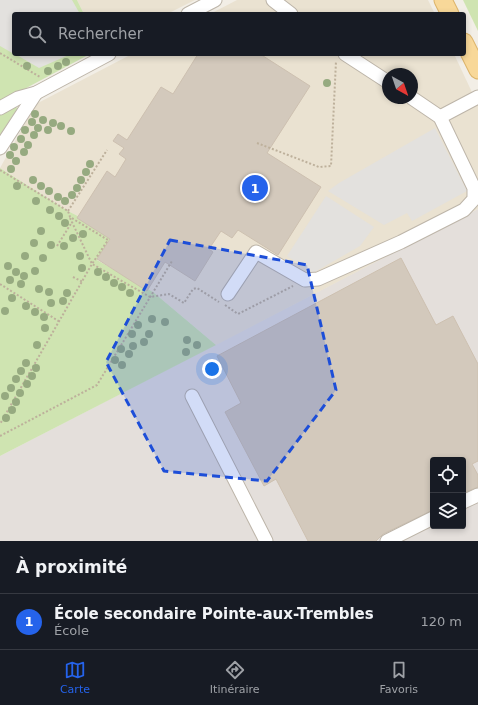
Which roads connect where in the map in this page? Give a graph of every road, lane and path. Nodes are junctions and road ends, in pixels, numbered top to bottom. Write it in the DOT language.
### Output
graph roads {
  1 [pos="216,0"];
  2 [pos="273,0"];
  3 [pos="443,0"];
  4 [pos="192,12"];
  5 [pos="288,12"];
  6 [pos="449,12"];
  7 [pos="466,46"];
  8 [pos="0,53"];
  9 [pos="105,56"];
  10 [pos="341,56"];
  11 [pos="343,56"];
  12 [pos="478,70"];
  13 [pos="41,77"];
  14 [pos="382,79"];
  15 [pos="36,93"];
  16 [pos="478,97"];
  17 [pos="418,102"];
  18 [pos="0,108"];
  19 [pos="440,117"];
  20 [pos="257,143"];
  21 [pos="0,148"];
  22 [pos="107,150"];
  23 [pos="0,170"];
  24 [pos="68,211"];
  25 [pos="70,217"];
  26 [pos="72,222"];
  27 [pos="57,246"];
  28 [pos="172,261"];
  29 [pos="92,264"];
  30 [pos="73,276"];
  31 [pos="83,282"];
  32 [pos="0,284"];
  33 [pos="228,294"];
  34 [pos="150,297"];
  35 [pos="60,322"];
  36 [pos="192,396"];
  37 [pos="0,424"];
  38 [pos="0,436"];
  39 [pos="478,495"];
  40 [pos="466,501"];
  41 [pos="430,520"];
  42 [pos="266,541"];
  43 [pos="387,541"];
  1 -- 4 [label="lane"];
  2 -- 5 [label="lane"];
  3 -- 6 [label="main road"];
  7 -- 12 [label="main road"];
  8 -- 13 [label="path"];
  9 -- 15 [label="lane"];
  10 -- 20 [label="path"];
  11 -- 14 [label="lane"];
  15 -- 18 [label="lane"];
  15 -- 21 [label="lane"];
  16 -- 19 [label="lane"];
  17 -- 19 [label="lane"];
  19 -- 33 [label="lane"];
  22 -- 24 [label="path"];
  23 -- 24 [label="path"];
  24 -- 25 [label="path"];
  25 -- 26 [label="path"];
  25 -- 29 [label="path"];
  26 -- 27 [label="path"];
  26 -- 29 [label="path"];
  28 -- 34 [label="path"];
  29 -- 31 [label="path"];
  29 -- 34 [label="path"];
  30 -- 31 [label="path"];
  31 -- 35 [label="path"];
  32 -- 35 [label="path"];
  34 -- 38 [label="path"];
  35 -- 37 [label="path"];
  36 -- 42 [label="lane"];
  39 -- 40 [label="lane"];
  41 -- 43 [label="lane"];
}
